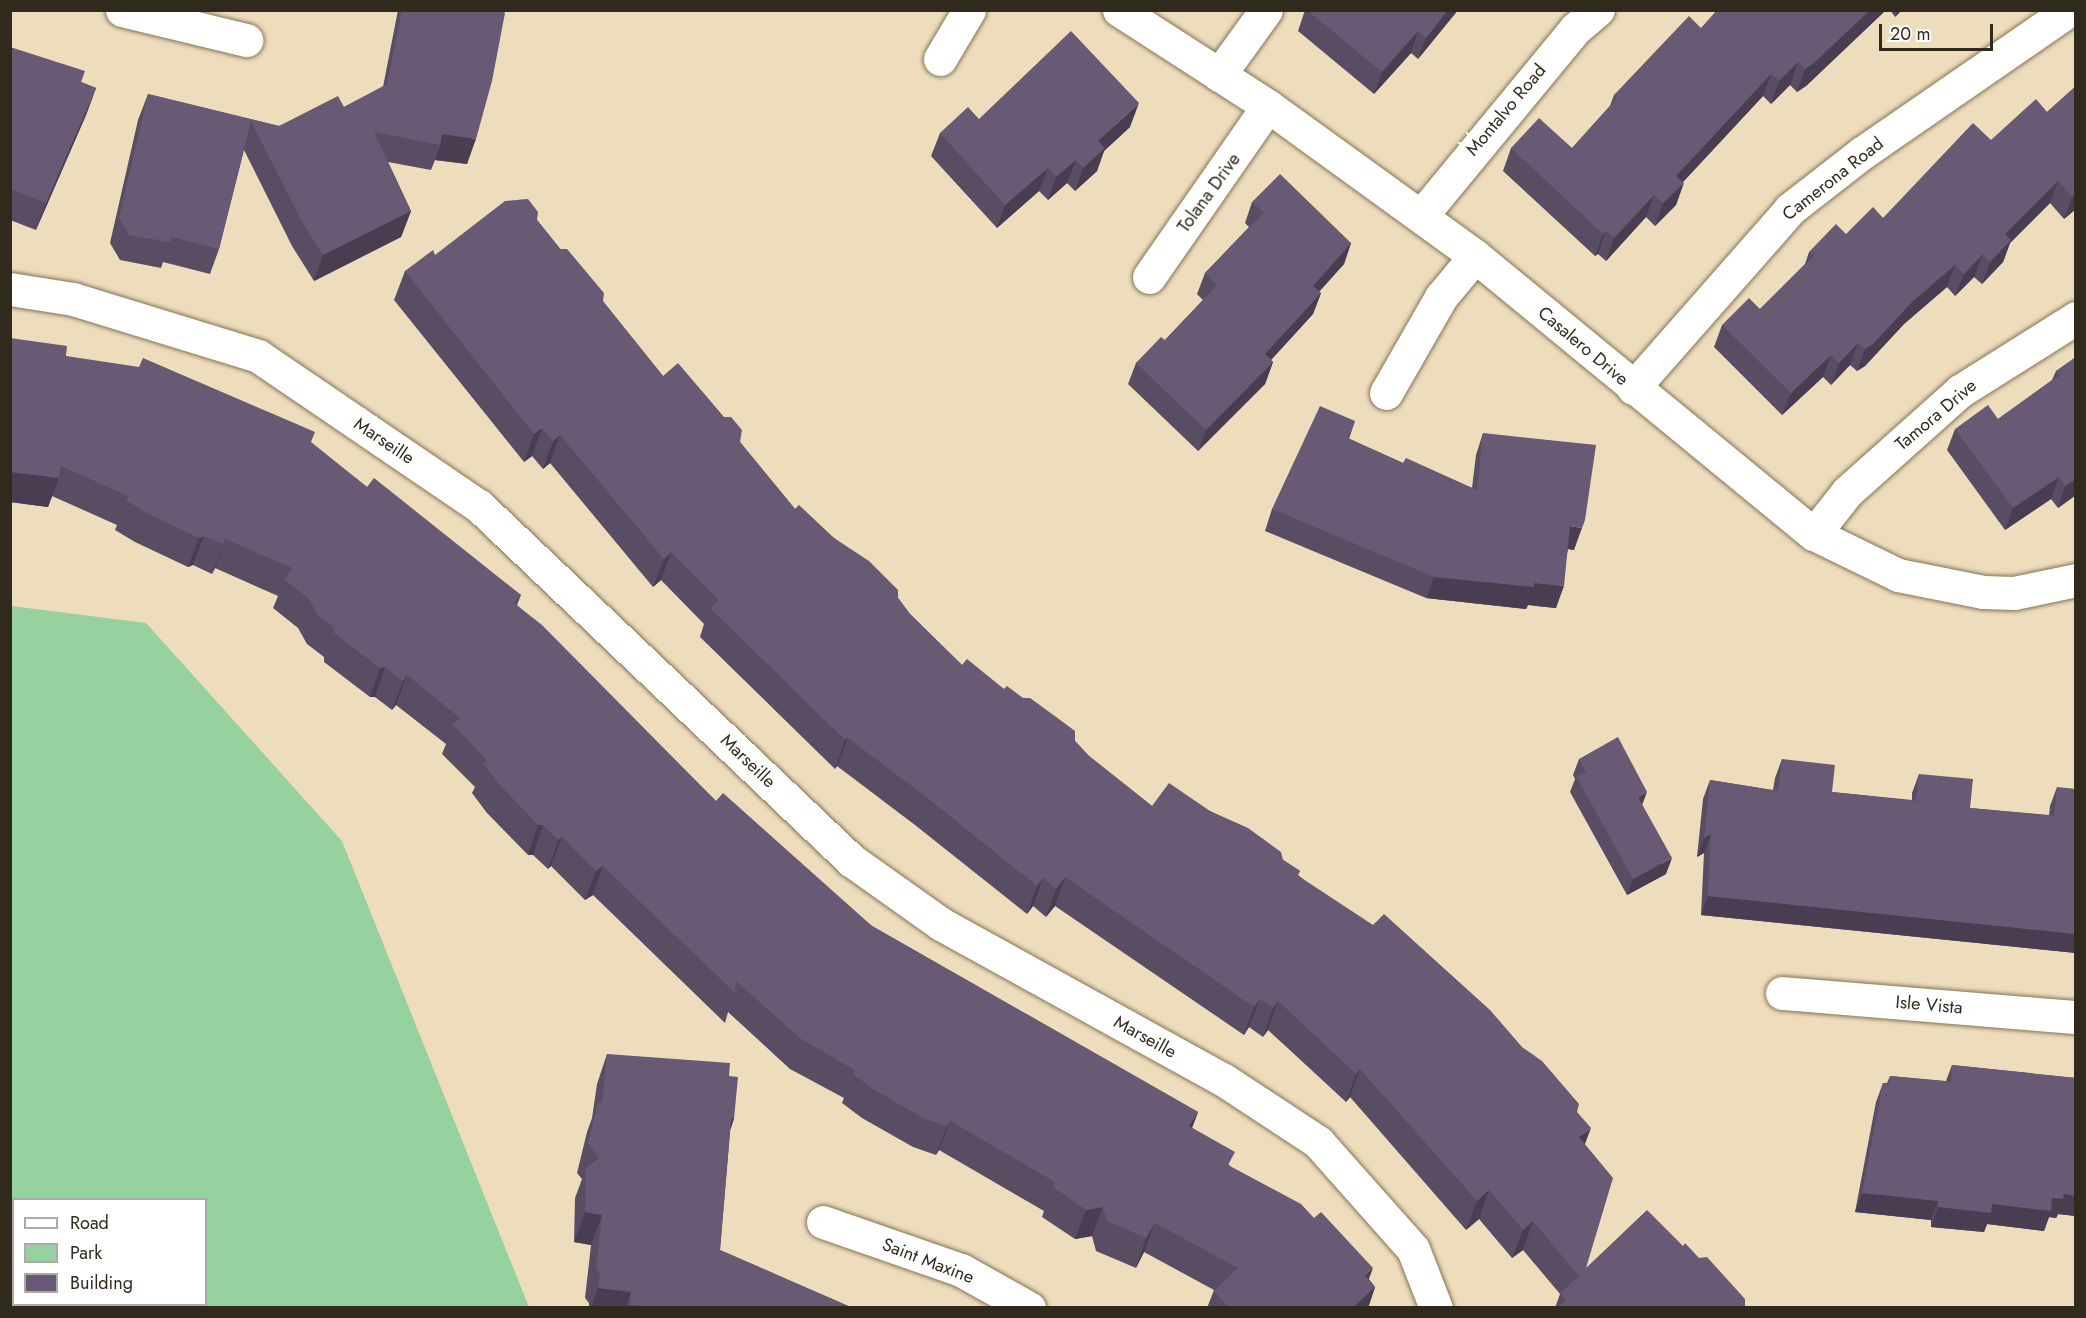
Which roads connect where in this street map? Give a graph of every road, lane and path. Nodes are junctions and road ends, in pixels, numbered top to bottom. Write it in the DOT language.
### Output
graph roads {
  1 [pos="122,10"];
  2 [pos="969,10"];
  3 [pos="1119,10"];
  4 [pos="1266,10"];
  5 [pos="1598,10"];
  6 [pos="2069,10"];
  7 [pos="246,40"];
  8 [pos="940,58"];
  9 [pos="1219,75"];
  10 [pos="1268,106"];
  11 [pos="1421,216"];
  12 [pos="1475,255"];
  13 [pos="1149,277"];
  14 [pos="10,289"];
  15 [pos="2076,318"];
  16 [pos="1633,388"];
  17 [pos="1386,393"];
  18 [pos="1814,534"];
  19 [pos="2076,580"];
  20 [pos="1782,993"];
  21 [pos="2076,1017"];
  22 [pos="823,1222"];
  23 [pos="1029,1308"];
  24 [pos="1436,1308"];
  1 -- 7 [label="street"];
  2 -- 8 [label="street"];
  3 -- 9 [label="street, Casalero Drive"];
  4 -- 9 [label="street"];
  5 -- 11 [label="street, Montalvo Road"];
  6 -- 16 [label="street, Camerona Road"];
  9 -- 10 [label="street, Casalero Drive"];
  10 -- 11 [label="street, Casalero Drive"];
  10 -- 13 [label="street, Tolana Drive"];
  11 -- 12 [label="street, Casalero Drive"];
  12 -- 16 [label="street, Casalero Drive"];
  12 -- 17 [label="street"];
  14 -- 24 [label="street, Marseille"];
  15 -- 18 [label="street, Tamora Drive"];
  16 -- 18 [label="street, Casalero Drive"];
  18 -- 19 [label="street, Casalero Drive"];
  20 -- 21 [label="street, Isle Vista"];
  22 -- 23 [label="street, Saint Maxine"];
}
